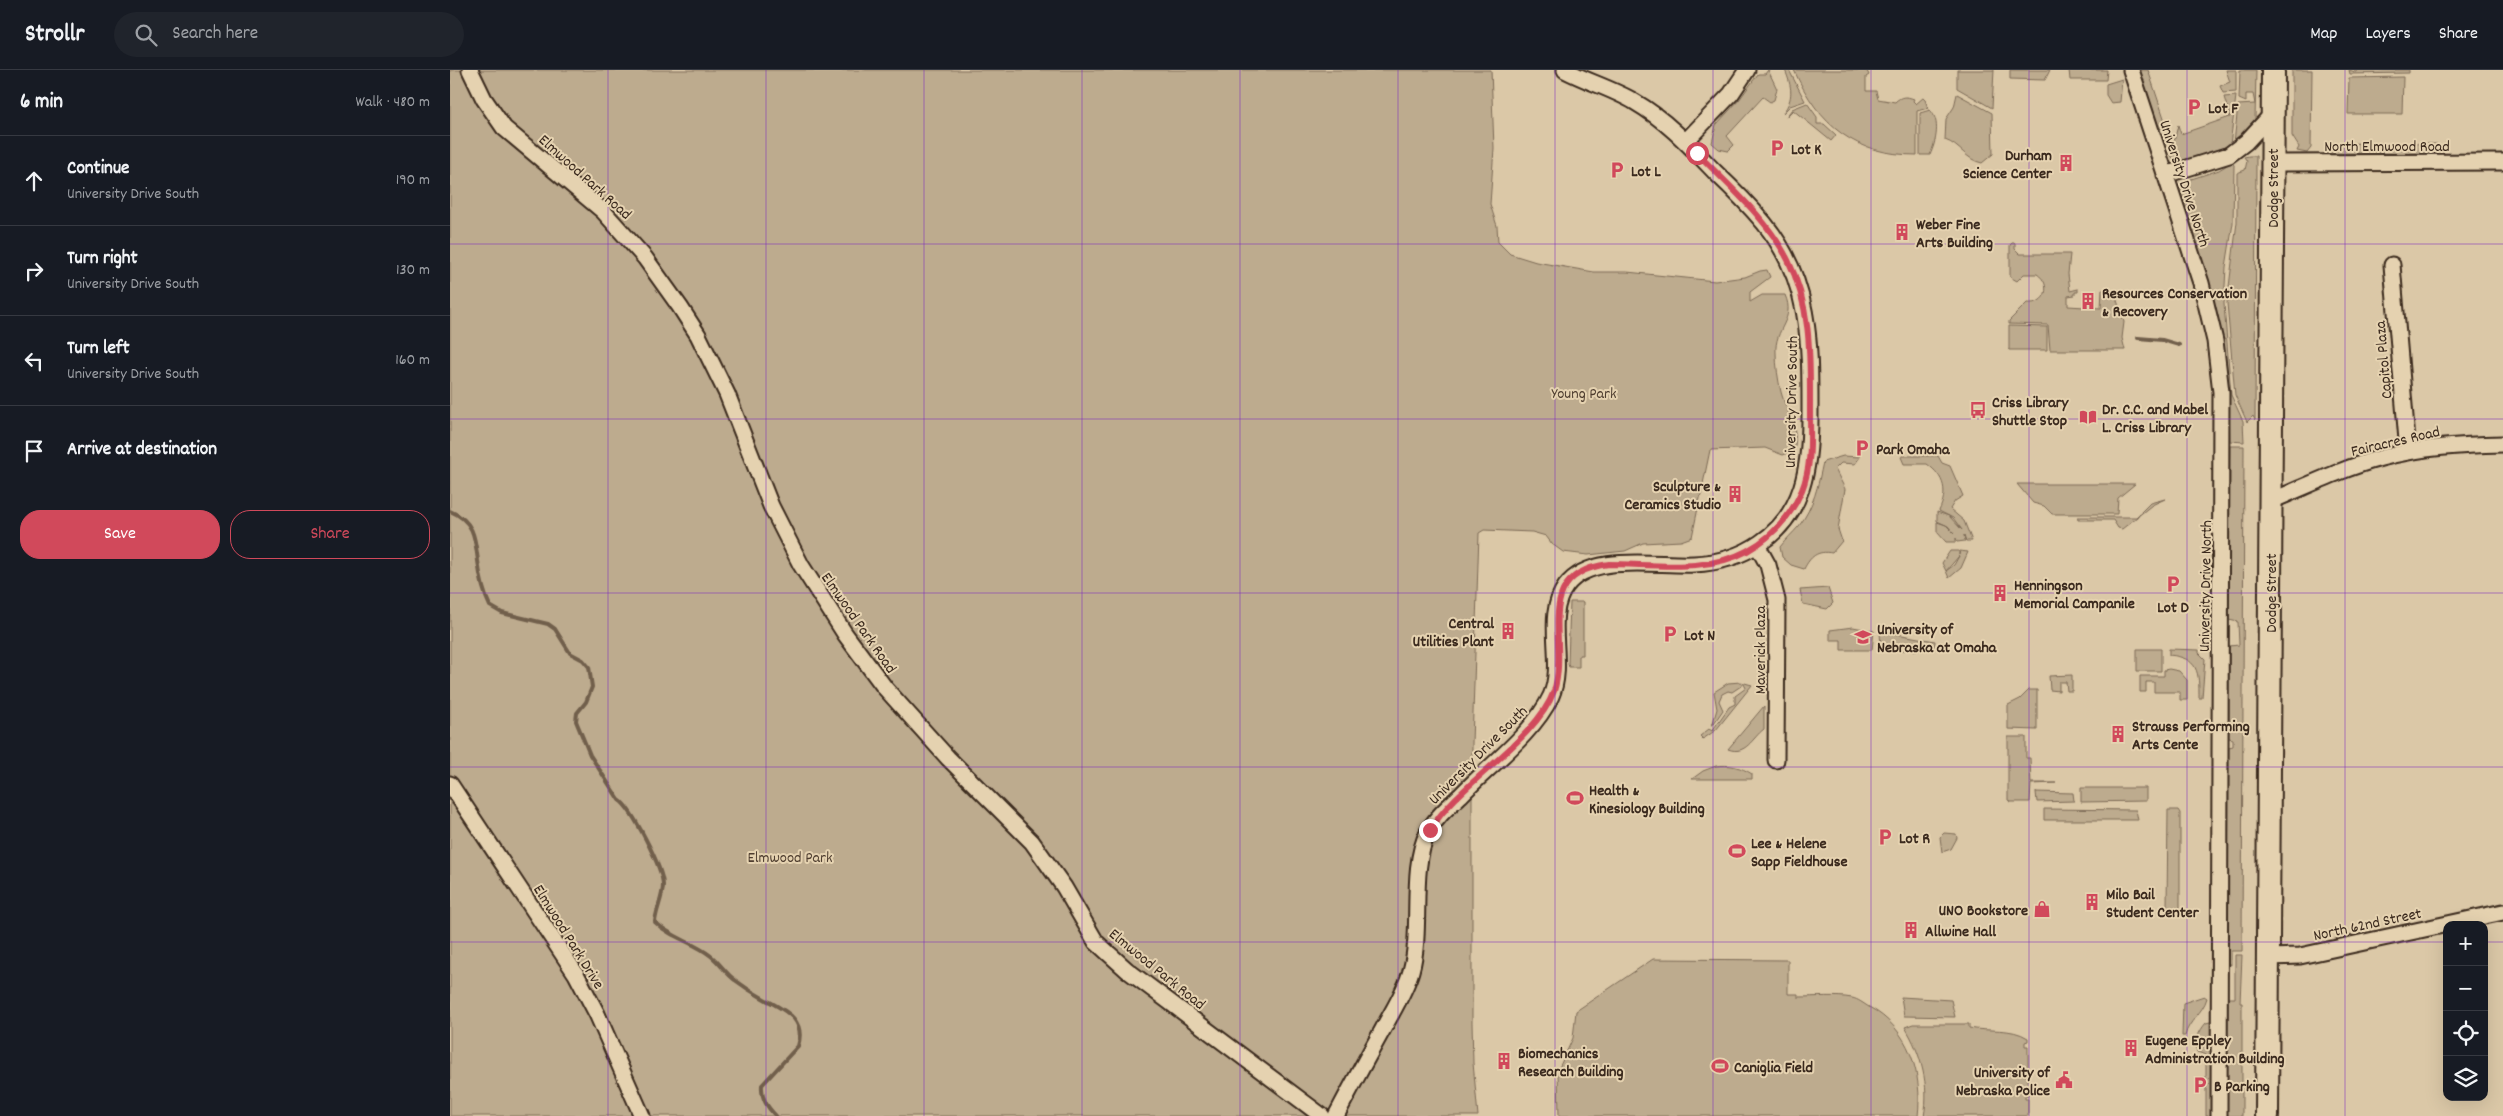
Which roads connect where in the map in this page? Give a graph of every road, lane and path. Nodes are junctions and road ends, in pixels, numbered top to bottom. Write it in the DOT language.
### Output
graph roads {
  1 [pos="470,70"];
  2 [pos="1564,70"];
  3 [pos="1748,70"];
  4 [pos="2131,70"];
  5 [pos="2273,70"];
  6 [pos="2273,113"];
  7 [pos="1686,141"];
  8 [pos="2503,162"];
  9 [pos="2271,163"];
  10 [pos="2165,175"];
  11 [pos="2392,265"];
  12 [pos="2503,444"];
  13 [pos="2408,452"];
  14 [pos="2271,501"];
  15 [pos="1756,545"];
  16 [pos="1776,760"];
  17 [pos="450,784"];
  18 [pos="2503,912"];
  19 [pos="2268,957"];
  20 [pos="642,1116"];
  21 [pos="1322,1116"];
  22 [pos="1336,1116"];
  23 [pos="2219,1116"];
  24 [pos="2267,1116"];
  1 -- 21 [label="street, Elmwood Park Road"];
  2 -- 7 [label="street, University Drive South"];
  3 -- 7 [label="street"];
  4 -- 10 [label="street, University Drive North"];
  5 -- 6 [label="highway, Dodge Street"];
  6 -- 9 [label="highway, Dodge Street"];
  6 -- 10 [label="street"];
  7 -- 15 [label="street, University Drive South"];
  8 -- 9 [label="street, North Elmwood Road"];
  9 -- 14 [label="highway, Dodge Street"];
  10 -- 23 [label="street, University Drive North"];
  11 -- 13 [label="street, Capitol Plaza"];
  12 -- 13 [label="street, Fairacres Road"];
  13 -- 14 [label="street, Fairacres Road"];
  14 -- 19 [label="highway, Dodge Street"];
  15 -- 16 [label="street, Maverick Plaza"];
  15 -- 22 [label="street, University Drive South"];
  17 -- 20 [label="street, Elmwood Park Drive"];
  18 -- 19 [label="street, North 62nd Street"];
  19 -- 24 [label="highway, Dodge Street"];
}
